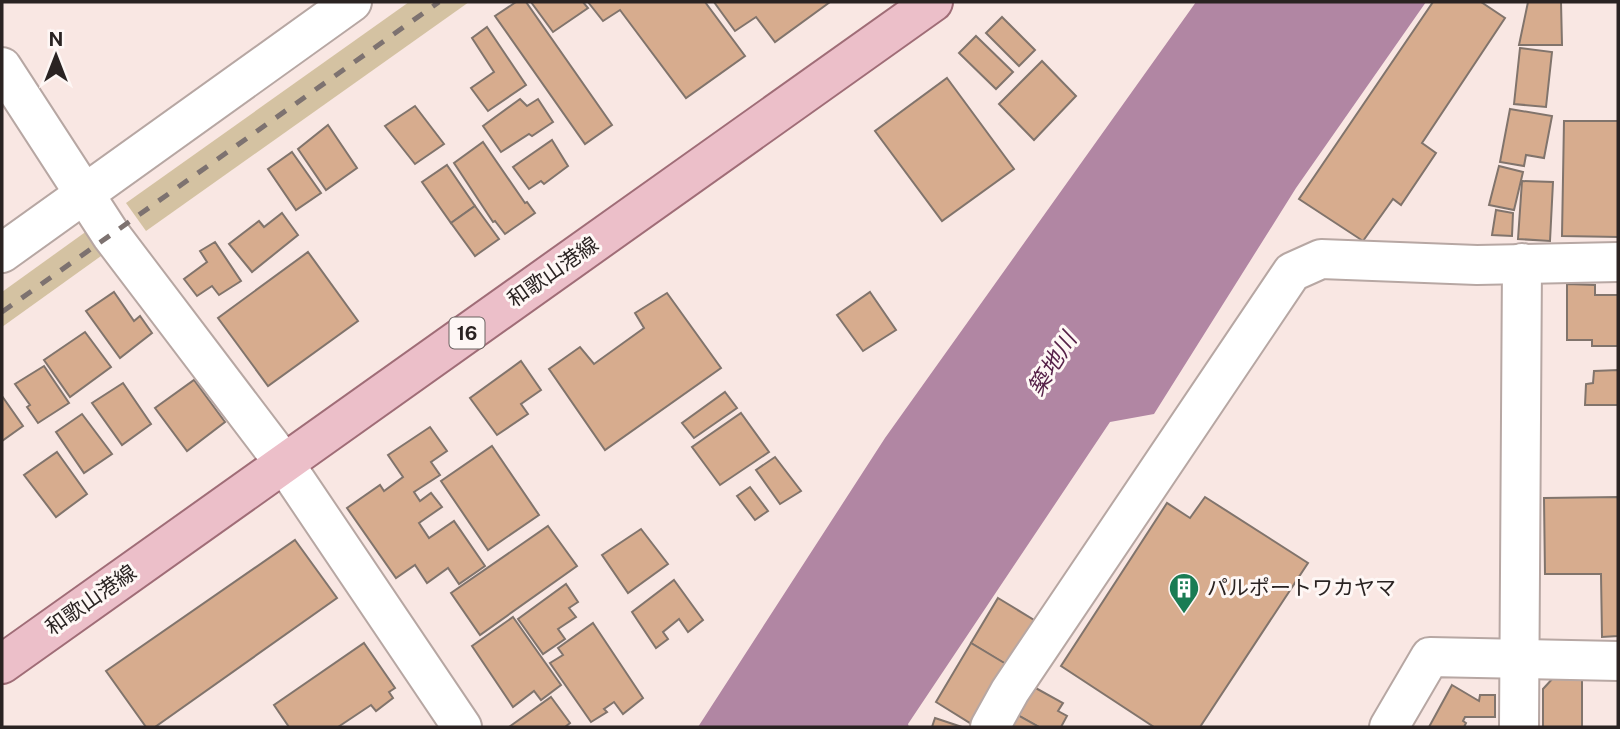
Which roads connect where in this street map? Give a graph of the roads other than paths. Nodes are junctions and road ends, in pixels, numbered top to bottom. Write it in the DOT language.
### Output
graph roads {
  1 [pos="352,2"];
  2 [pos="933,2"];
  3 [pos="2,67"];
  4 [pos="85,194"];
  5 [pos="2,253"];
  6 [pos="1522,262"];
  7 [pos="1618,262"];
  8 [pos="284,463"];
  9 [pos="1520,660"];
  10 [pos="1618,661"];
  11 [pos="2,664"];
  12 [pos="462,727"];
  13 [pos="990,727"];
  14 [pos="1389,727"];
  15 [pos="1519,727"];
  1 -- 4 [label="street"];
  2 -- 8 [label="main road, 和歌山港線 / 16"];
  3 -- 4 [label="street"];
  4 -- 5 [label="street"];
  4 -- 8 [label="street"];
  6 -- 7 [label="street"];
  6 -- 9 [label="street"];
  6 -- 13 [label="street"];
  8 -- 11 [label="main road, 和歌山港線 / 16"];
  8 -- 12 [label="street"];
  9 -- 10 [label="street"];
  9 -- 14 [label="street"];
  9 -- 15 [label="street"];
}
